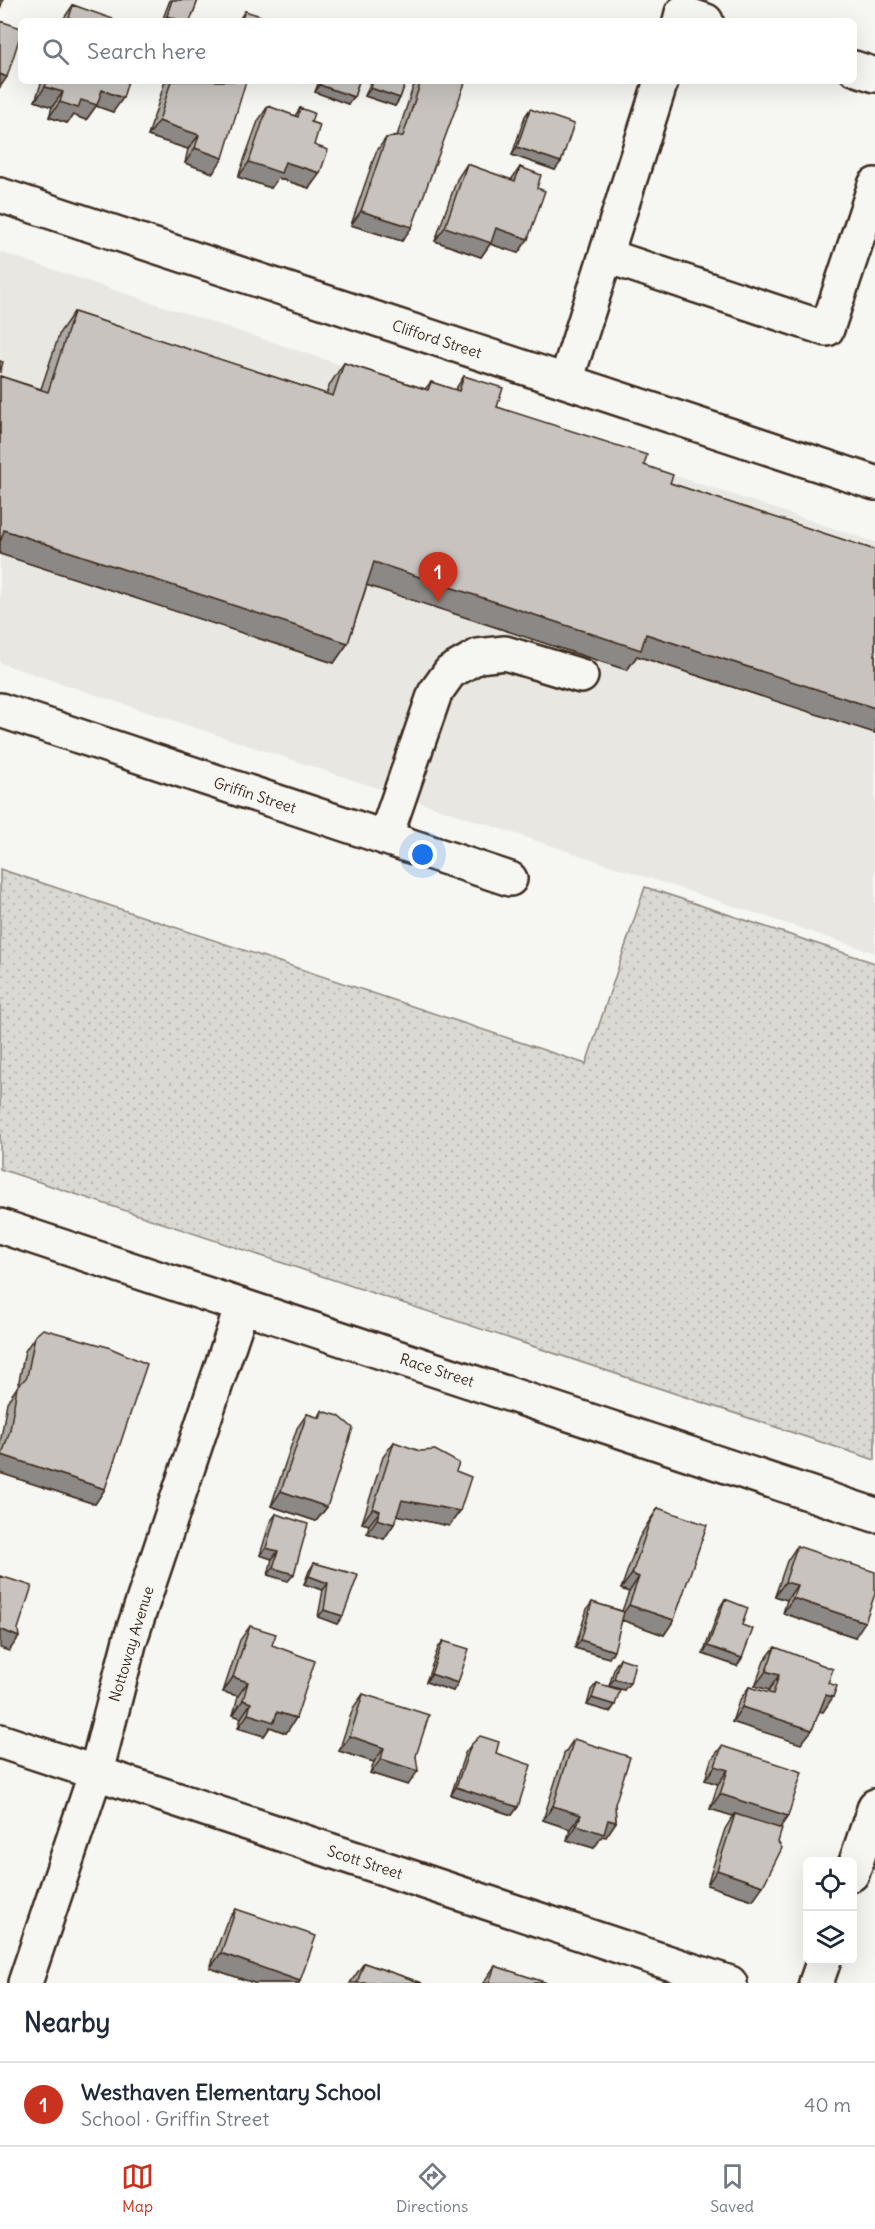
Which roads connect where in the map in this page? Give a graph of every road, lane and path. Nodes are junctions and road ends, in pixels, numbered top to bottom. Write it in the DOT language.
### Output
graph roads {
  1 [pos="681,18"];
  2 [pos="697,18"];
  3 [pos="857,69"];
  4 [pos="875,75"];
  5 [pos="660,84"];
  6 [pos="875,185"];
  7 [pos="0,195"];
  8 [pos="607,256"];
  9 [pos="566,381"];
  10 [pos="875,483"];
  11 [pos="581,676"];
  12 [pos="0,710"];
  13 [pos="385,838"];
  14 [pos="510,879"];
  15 [pos="0,1226"];
  16 [pos="242,1306"];
  17 [pos="875,1515"];
  18 [pos="0,1741"];
  19 [pos="96,1772"];
  20 [pos="875,1806"];
  21 [pos="857,1859"];
  22 [pos="822,1965"];
  23 [pos="25,1983"];
  24 [pos="730,1983"];
  25 [pos="816,1983"];
  1 -- 2 [label="street"];
  3 -- 4 [label="street"];
  5 -- 8 [label="street"];
  6 -- 8 [label="street"];
  7 -- 9 [label="street, Clifford Street"];
  8 -- 9 [label="street"];
  9 -- 10 [label="street, Clifford Street"];
  11 -- 13 [label="street"];
  12 -- 13 [label="street, Griffin Street"];
  13 -- 14 [label="street, Griffin Street"];
  15 -- 16 [label="street, Race Street"];
  16 -- 17 [label="street, Race Street"];
  16 -- 19 [label="street, Nottoway Avenue"];
  18 -- 19 [label="street, Scott Street"];
  19 -- 23 [label="street, Nottoway Avenue"];
  19 -- 24 [label="street, Scott Street"];
  20 -- 21 [label="street"];
  22 -- 25 [label="street"];
}
